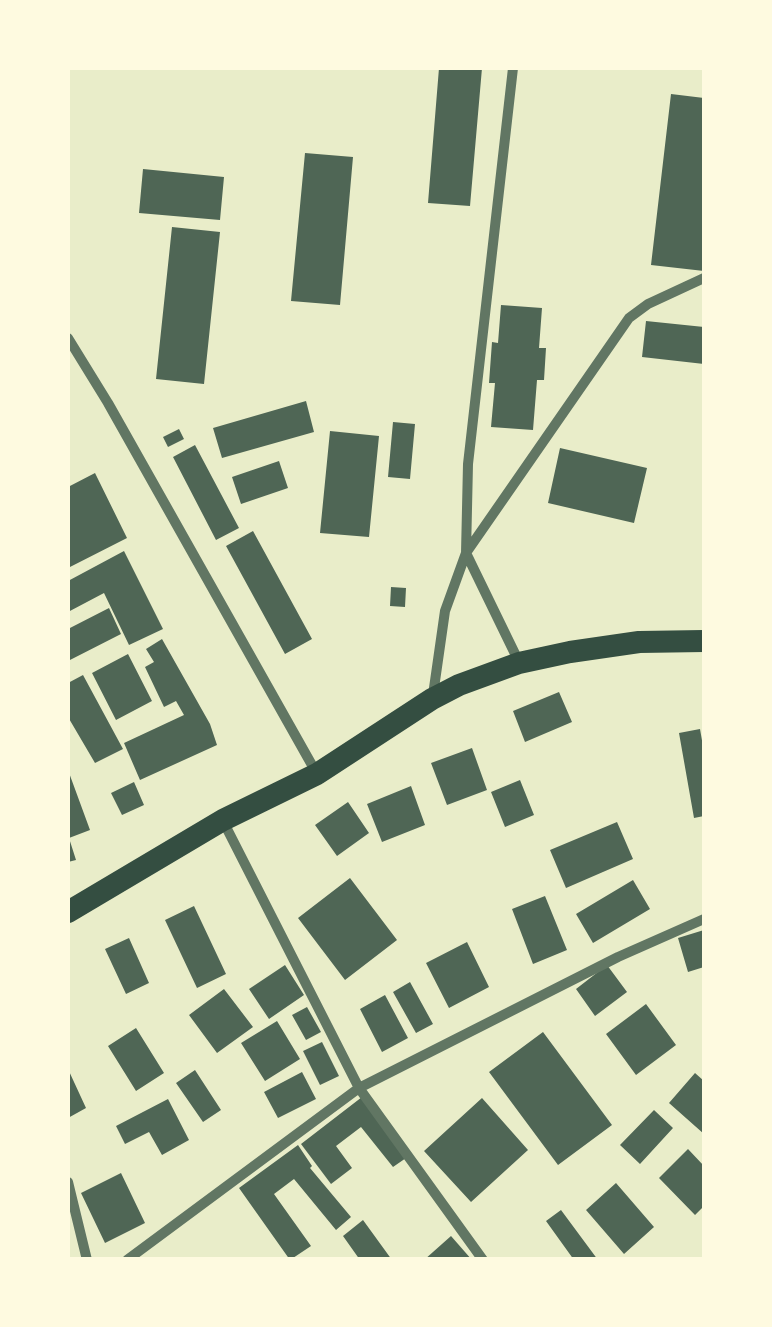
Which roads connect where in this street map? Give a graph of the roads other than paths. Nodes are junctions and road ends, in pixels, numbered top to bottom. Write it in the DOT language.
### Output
graph roads {
  1 [pos="513,68"];
  2 [pos="704,278"];
  3 [pos="68,338"];
  4 [pos="466,553"];
  5 [pos="704,640"];
  6 [pos="519,663"];
  7 [pos="432,699"];
  8 [pos="317,774"];
  9 [pos="223,820"];
  10 [pos="68,912"];
  11 [pos="704,919"];
  12 [pos="359,1088"];
  13 [pos="68,1182"];
  14 [pos="87,1260"];
  15 [pos="127,1260"];
  16 [pos="483,1260"];
  1 -- 4 [label="street"];
  2 -- 4 [label="street"];
  3 -- 8 [label="street"];
  4 -- 6 [label="street"];
  4 -- 7 [label="street"];
  5 -- 6 [label="main road"];
  6 -- 7 [label="main road"];
  7 -- 8 [label="main road"];
  8 -- 9 [label="main road"];
  9 -- 10 [label="main road"];
  9 -- 12 [label="street"];
  11 -- 12 [label="street"];
  12 -- 15 [label="street"];
  12 -- 16 [label="street"];
  13 -- 14 [label="street"];
}
